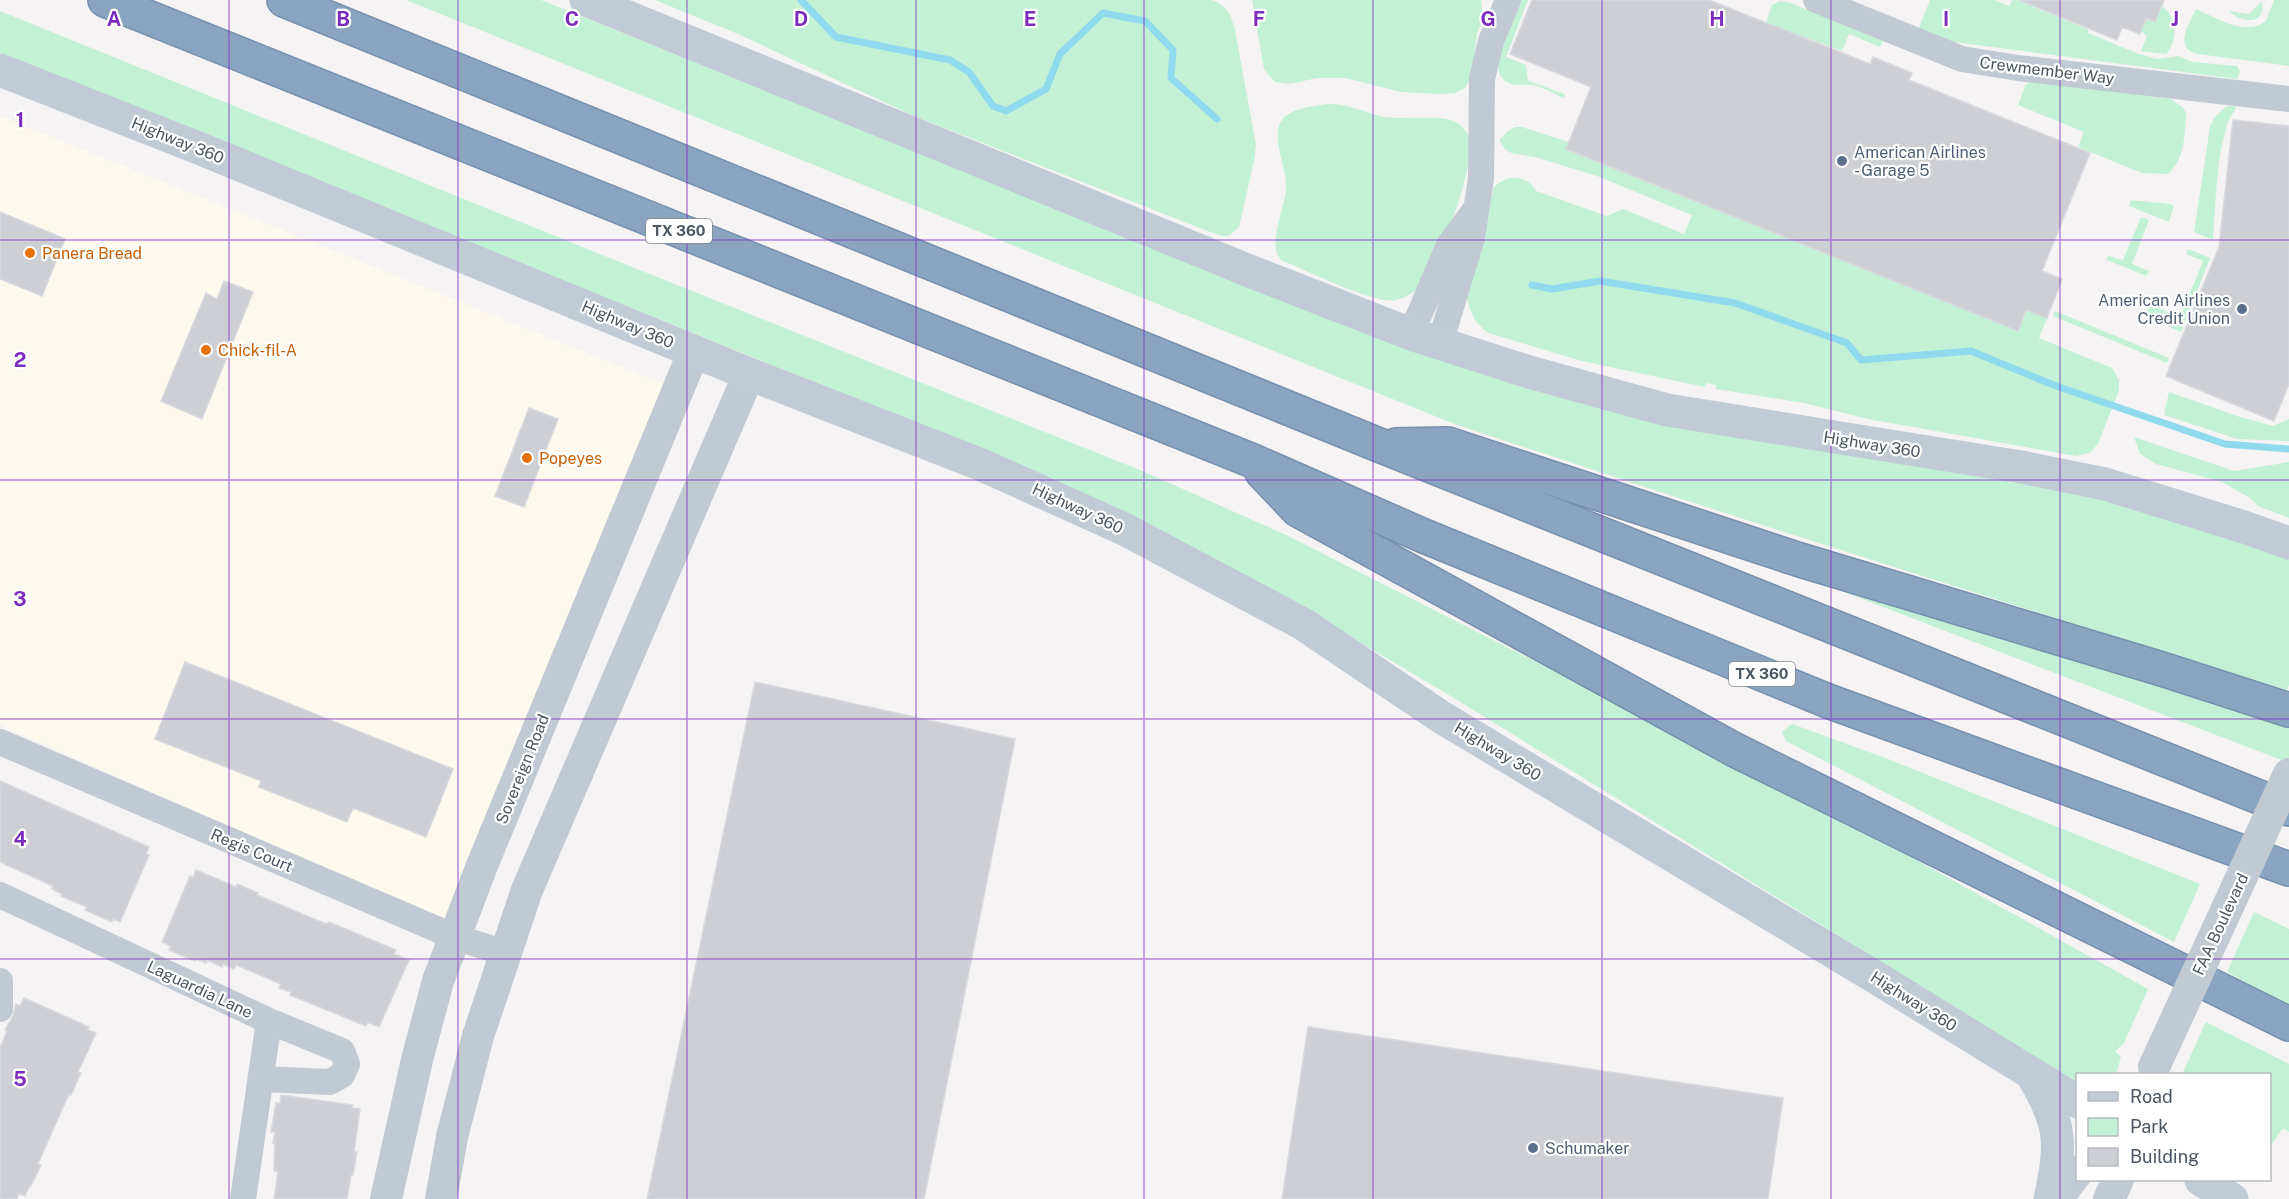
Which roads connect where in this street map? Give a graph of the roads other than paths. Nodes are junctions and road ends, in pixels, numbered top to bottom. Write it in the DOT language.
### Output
graph roads {
  1 [pos="105,0"];
  2 [pos="284,0"];
  3 [pos="586,0"];
  4 [pos="1508,0"];
  5 [pos="1816,0"];
  6 [pos="324,9"];
  7 [pos="0,70"];
  8 [pos="2289,99"];
  9 [pos="1426,338"];
  10 [pos="694,351"];
  11 [pos="749,374"];
  12 [pos="1379,445"];
  13 [pos="1253,461"];
  14 [pos="2289,543"];
  15 [pos="2289,710"];
  16 [pos="0,742"];
  17 [pos="2289,774"];
  18 [pos="2289,809"];
  19 [pos="2286,870"];
  20 [pos="0,895"];
  21 [pos="455,937"];
  22 [pos="505,953"];
  23 [pos="0,981"];
  24 [pos="0,1009"];
  25 [pos="269,1021"];
  26 [pos="2289,1024"];
  27 [pos="2152,1071"];
  28 [pos="2031,1074"];
  29 [pos="261,1078"];
  30 [pos="2076,1101"];
  31 [pos="2076,1174"];
  32 [pos="2117,1181"];
  33 [pos="2204,1181"];
  34 [pos="243,1199"];
  35 [pos="386,1199"];
  36 [pos="441,1199"];
  37 [pos="2050,1199"];
  38 [pos="2057,1199"];
  39 [pos="2109,1199"];
  40 [pos="2232,1199"];
  1 -- 13 [label="highway, TX 360"];
  2 -- 6 [label="highway"];
  3 -- 9 [label="main road, Highway 360"];
  4 -- 9 [label="street"];
  5 -- 8 [label="street, Crewmember Way"];
  6 -- 12 [label="highway"];
  7 -- 10 [label="main road, Highway 360"];
  9 -- 14 [label="main road, Highway 360"];
  10 -- 11 [label="main road, Highway 360"];
  10 -- 21 [label="street, Sovereign Road"];
  11 -- 22 [label="street"];
  11 -- 28 [label="main road, Highway 360"];
  12 -- 15 [label="highway"];
  12 -- 18 [label="highway"];
  13 -- 19 [label="highway, TX 360"];
  13 -- 26 [label="highway"];
  16 -- 21 [label="street, Regis Court"];
  17 -- 27 [label="street, FAA Boulevard, bridge"];
  20 -- 25 [label="street, Laguardia Lane"];
  21 -- 22 [label="street, Regis Court"];
  21 -- 35 [label="street, Sovereign Road"];
  22 -- 36 [label="street"];
  23 -- 24 [label="street"];
  25 -- 29 [label="street, Laguardia Lane"];
  25 -- 29 [label="street"];
  28 -- 30 [label="main road, Highway 360"];
  28 -- 37 [label="main road"];
  29 -- 34 [label="street, Laguardia Lane"];
  31 -- 38 [label="street"];
  32 -- 39 [label="street"];
  33 -- 40 [label="main road"];
}
